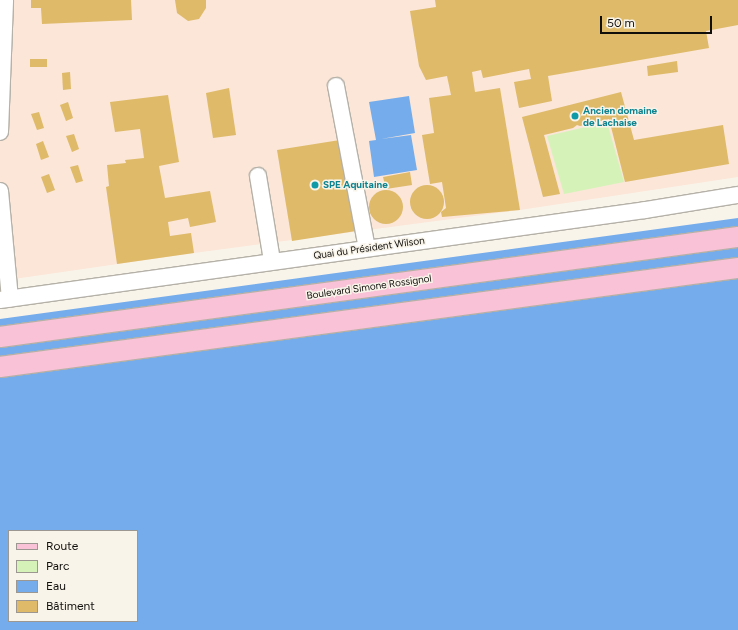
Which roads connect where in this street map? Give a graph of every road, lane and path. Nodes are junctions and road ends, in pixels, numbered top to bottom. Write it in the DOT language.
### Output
graph roads {
  1 [pos="5,0"];
  2 [pos="336,86"];
  3 [pos="0,132"];
  4 [pos="258,176"];
  5 [pos="0,191"];
  6 [pos="738,195"];
  7 [pos="738,237"];
  8 [pos="367,248"];
  9 [pos="272,261"];
  10 [pos="738,268"];
  11 [pos="5,299"];
  12 [pos="0,337"];
  13 [pos="0,368"];
  1 -- 3 [label="street"];
  2 -- 8 [label="street"];
  4 -- 9 [label="street"];
  5 -- 11 [label="street"];
  6 -- 8 [label="street, Quai du Président Wilson"];
  7 -- 12 [label="main road, Boulevard Simone Rossignol"];
  8 -- 9 [label="street, Quai du Président Wilson"];
  9 -- 11 [label="street, Quai du Président Wilson"];
  10 -- 13 [label="main road"];
}
